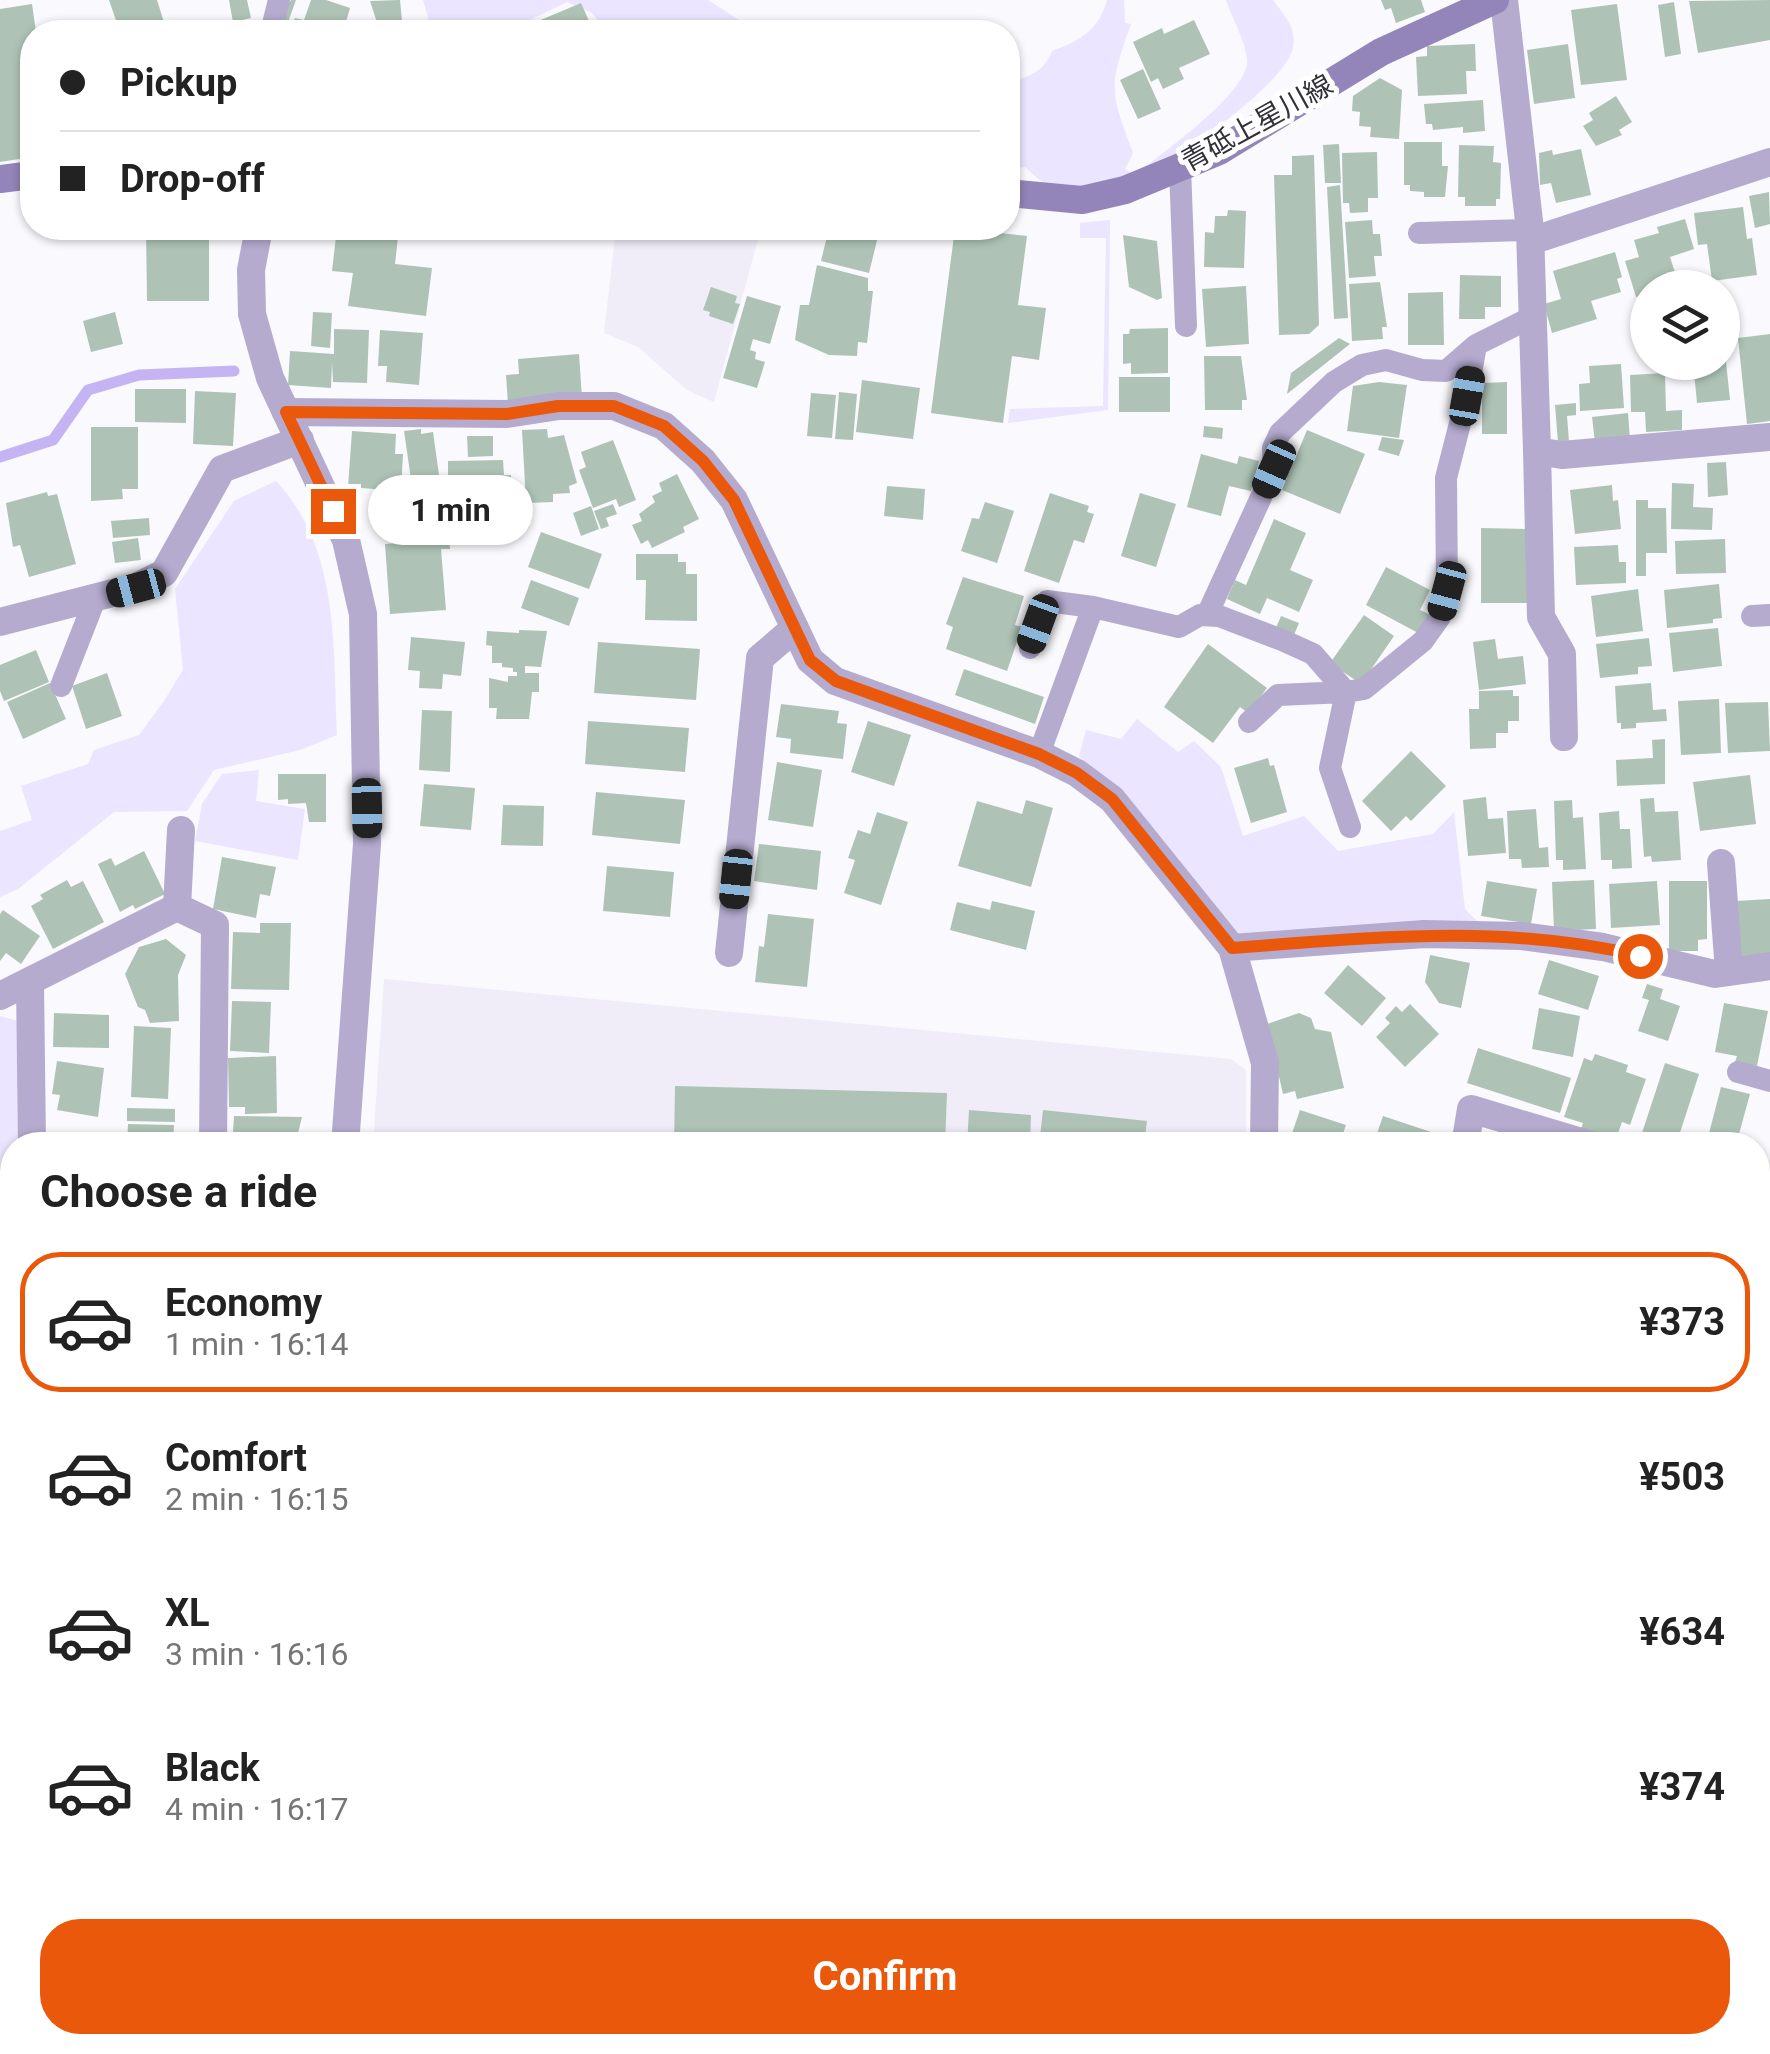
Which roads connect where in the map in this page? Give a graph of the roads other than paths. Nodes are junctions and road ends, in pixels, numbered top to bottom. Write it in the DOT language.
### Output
graph roads {
  1 [pos="1495,0"];
  2 [pos="1504,0"];
  3 [pos="1770,162"];
  4 [pos="1180,168"];
  5 [pos="1020,194"];
  6 [pos="1418,233"];
  7 [pos="1531,235"];
  8 [pos="257,240"];
  9 [pos="1534,316"];
  10 [pos="1186,326"];
  11 [pos="1476,345"];
  12 [pos="286,412"];
  13 [pos="1770,437"];
  14 [pos="300,440"];
  15 [pos="1538,450"];
  16 [pos="95,599"];
  17 [pos="1093,607"];
  18 [pos="1207,615"];
  19 [pos="0,622"];
  20 [pos="795,628"];
  21 [pos="1030,648"];
  22 [pos="61,686"];
  23 [pos="1346,692"];
  24 [pos="1250,722"];
  25 [pos="1564,738"];
  26 [pos="1039,754"];
  27 [pos="1350,826"];
  28 [pos="181,830"];
  29 [pos="1721,863"];
  30 [pos="178,908"];
  31 [pos="1232,948"];
  32 [pos="729,953"];
  33 [pos="1770,966"];
  34 [pos="1730,972"];
  35 [pos="30,982"];
  36 [pos="0,996"];
  37 [pos="1738,1072"];
  38 [pos="1770,1081"];
  39 [pos="32,1132"];
  40 [pos="213,1132"];
  41 [pos="346,1132"];
  42 [pos="1264,1132"];
  43 [pos="1467,1132"];
  44 [pos="1547,1132"];
  1 -- 4 [label="main road, 青砥上星川線"];
  2 -- 7 [label="street"];
  3 -- 7 [label="street"];
  4 -- 5 [label="main road, 青砥上星川線"];
  4 -- 10 [label="lane"];
  6 -- 7 [label="lane"];
  7 -- 9 [label="street"];
  8 -- 12 [label="street"];
  9 -- 11 [label="lane"];
  9 -- 15 [label="street"];
  11 -- 18 [label="lane"];
  11 -- 23 [label="lane"];
  12 -- 14 [label="street"];
  12 -- 20 [label="street"];
  13 -- 15 [label="street"];
  14 -- 16 [label="street"];
  14 -- 41 [label="street"];
  15 -- 25 [label="street"];
  16 -- 19 [label="street"];
  16 -- 22 [label="lane"];
  17 -- 18 [label="lane"];
  17 -- 21 [label="lane"];
  17 -- 26 [label="lane"];
  18 -- 23 [label="lane"];
  20 -- 26 [label="street"];
  20 -- 32 [label="street"];
  23 -- 24 [label="lane"];
  23 -- 27 [label="lane"];
  26 -- 31 [label="street"];
  28 -- 30 [label="street"];
  29 -- 34 [label="street"];
  30 -- 35 [label="street"];
  30 -- 40 [label="street"];
  31 -- 34 [label="street"];
  31 -- 42 [label="street"];
  33 -- 34 [label="street"];
  35 -- 36 [label="street"];
  35 -- 39 [label="street"];
  37 -- 38 [label="lane"];
  43 -- 44 [label="street"];
}
